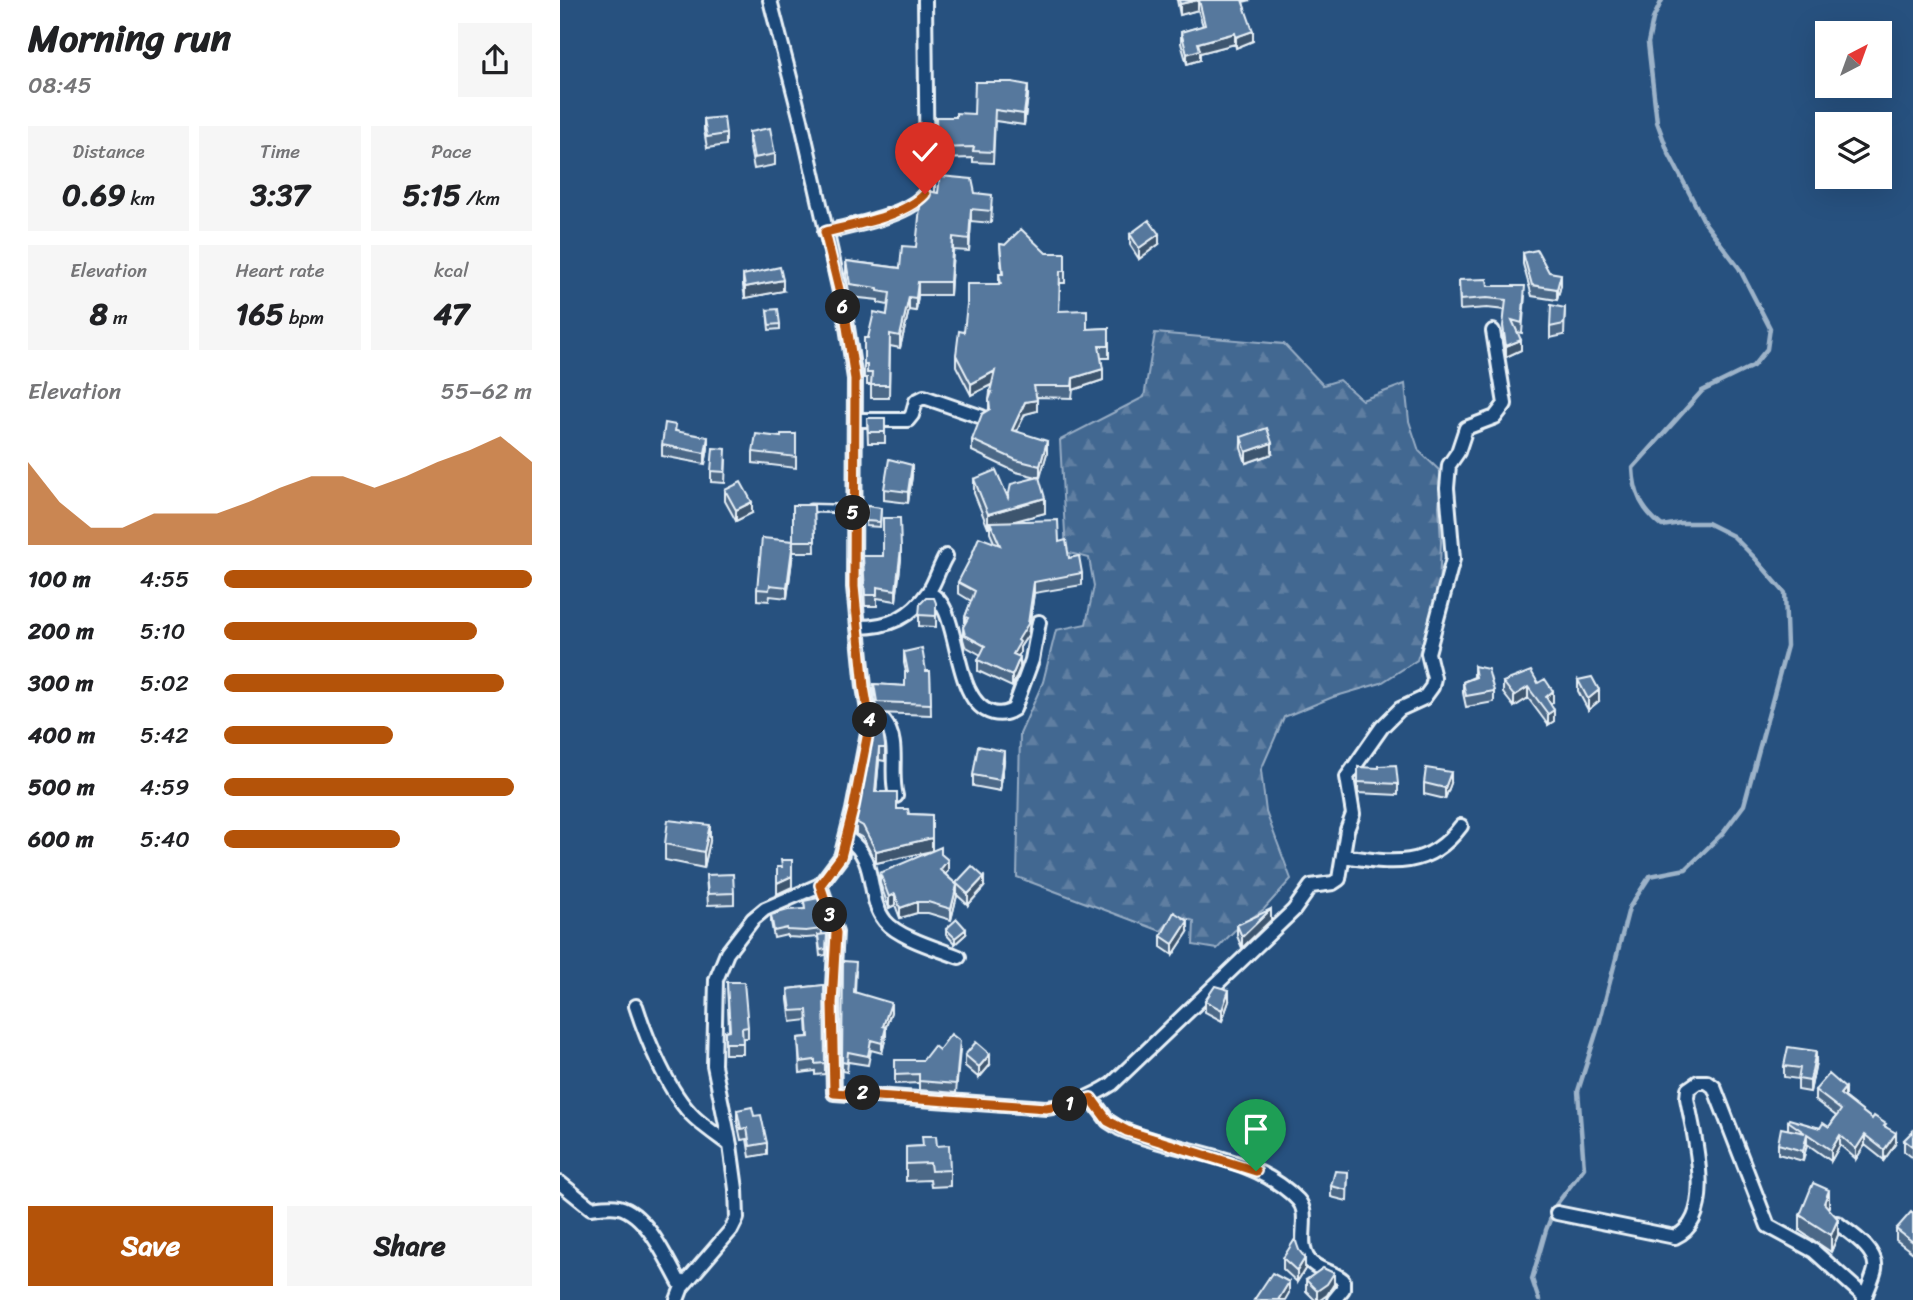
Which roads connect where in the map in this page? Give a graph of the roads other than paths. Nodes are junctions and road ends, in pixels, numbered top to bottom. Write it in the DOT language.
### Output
graph roads {
  1 [pos="770,0"];
  2 [pos="925,0"];
  3 [pos="825,232"];
  4 [pos="1493,331"];
  5 [pos="982,417"];
  6 [pos="856,420"];
  7 [pos="810,508"];
  8 [pos="853,509"];
  9 [pos="946,556"];
  10 [pos="928,593"];
  11 [pos="1039,622"];
  12 [pos="858,627"];
  13 [pos="870,722"];
  14 [pos="896,796"];
  15 [pos="1461,826"];
  16 [pos="847,838"];
  17 [pos="1344,856"];
  18 [pos="820,885"];
  19 [pos="959,957"];
  20 [pos="636,1006"];
  21 [pos="1091,1098"];
  22 [pos="730,1145"];
  23 [pos="560,1183"];
  24 [pos="1557,1213"];
  25 [pos="1838,1223"];
  26 [pos="682,1287"];
  27 [pos="1864,1299"];
  28 [pos="677,1300"];
  29 [pos="1334,1300"];
  1 -- 3 [label="street"];
  2 -- 3 [label="street"];
  3 -- 6 [label="street"];
  4 -- 17 [label="street"];
  5 -- 6 [label="street"];
  6 -- 8 [label="street"];
  7 -- 8 [label="lane"];
  8 -- 12 [label="street"];
  9 -- 10 [label="street"];
  10 -- 11 [label="street"];
  10 -- 12 [label="street"];
  12 -- 13 [label="street"];
  13 -- 14 [label="street"];
  13 -- 16 [label="street"];
  15 -- 17 [label="street"];
  16 -- 18 [label="street"];
  16 -- 19 [label="street"];
  17 -- 21 [label="street"];
  18 -- 21 [label="street"];
  18 -- 22 [label="street"];
  20 -- 22 [label="street"];
  21 -- 29 [label="street"];
  22 -- 26 [label="street"];
  23 -- 26 [label="street"];
  24 -- 27 [label="street"];
  25 -- 27 [label="street"];
  26 -- 28 [label="street"];
}
